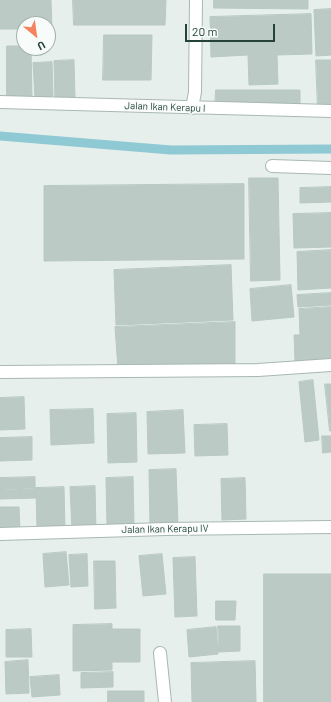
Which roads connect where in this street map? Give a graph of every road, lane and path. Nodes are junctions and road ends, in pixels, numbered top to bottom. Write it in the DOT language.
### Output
graph roads {
  1 [pos="196,0"];
  2 [pos="0,102"];
  3 [pos="192,108"];
  4 [pos="331,111"];
  5 [pos="272,166"];
  6 [pos="331,168"];
  7 [pos="331,366"];
  8 [pos="0,372"];
  9 [pos="331,527"];
  10 [pos="0,534"];
  11 [pos="160,653"];
  12 [pos="165,702"];
  1 -- 3 [label="street"];
  2 -- 3 [label="street, Jalan Ikan Kerapu I"];
  3 -- 4 [label="street, Jalan Ikan Kerapu I"];
  5 -- 6 [label="street"];
  7 -- 8 [label="street"];
  9 -- 10 [label="street, Jalan Ikan Kerapu IV"];
  11 -- 12 [label="street"];
}
